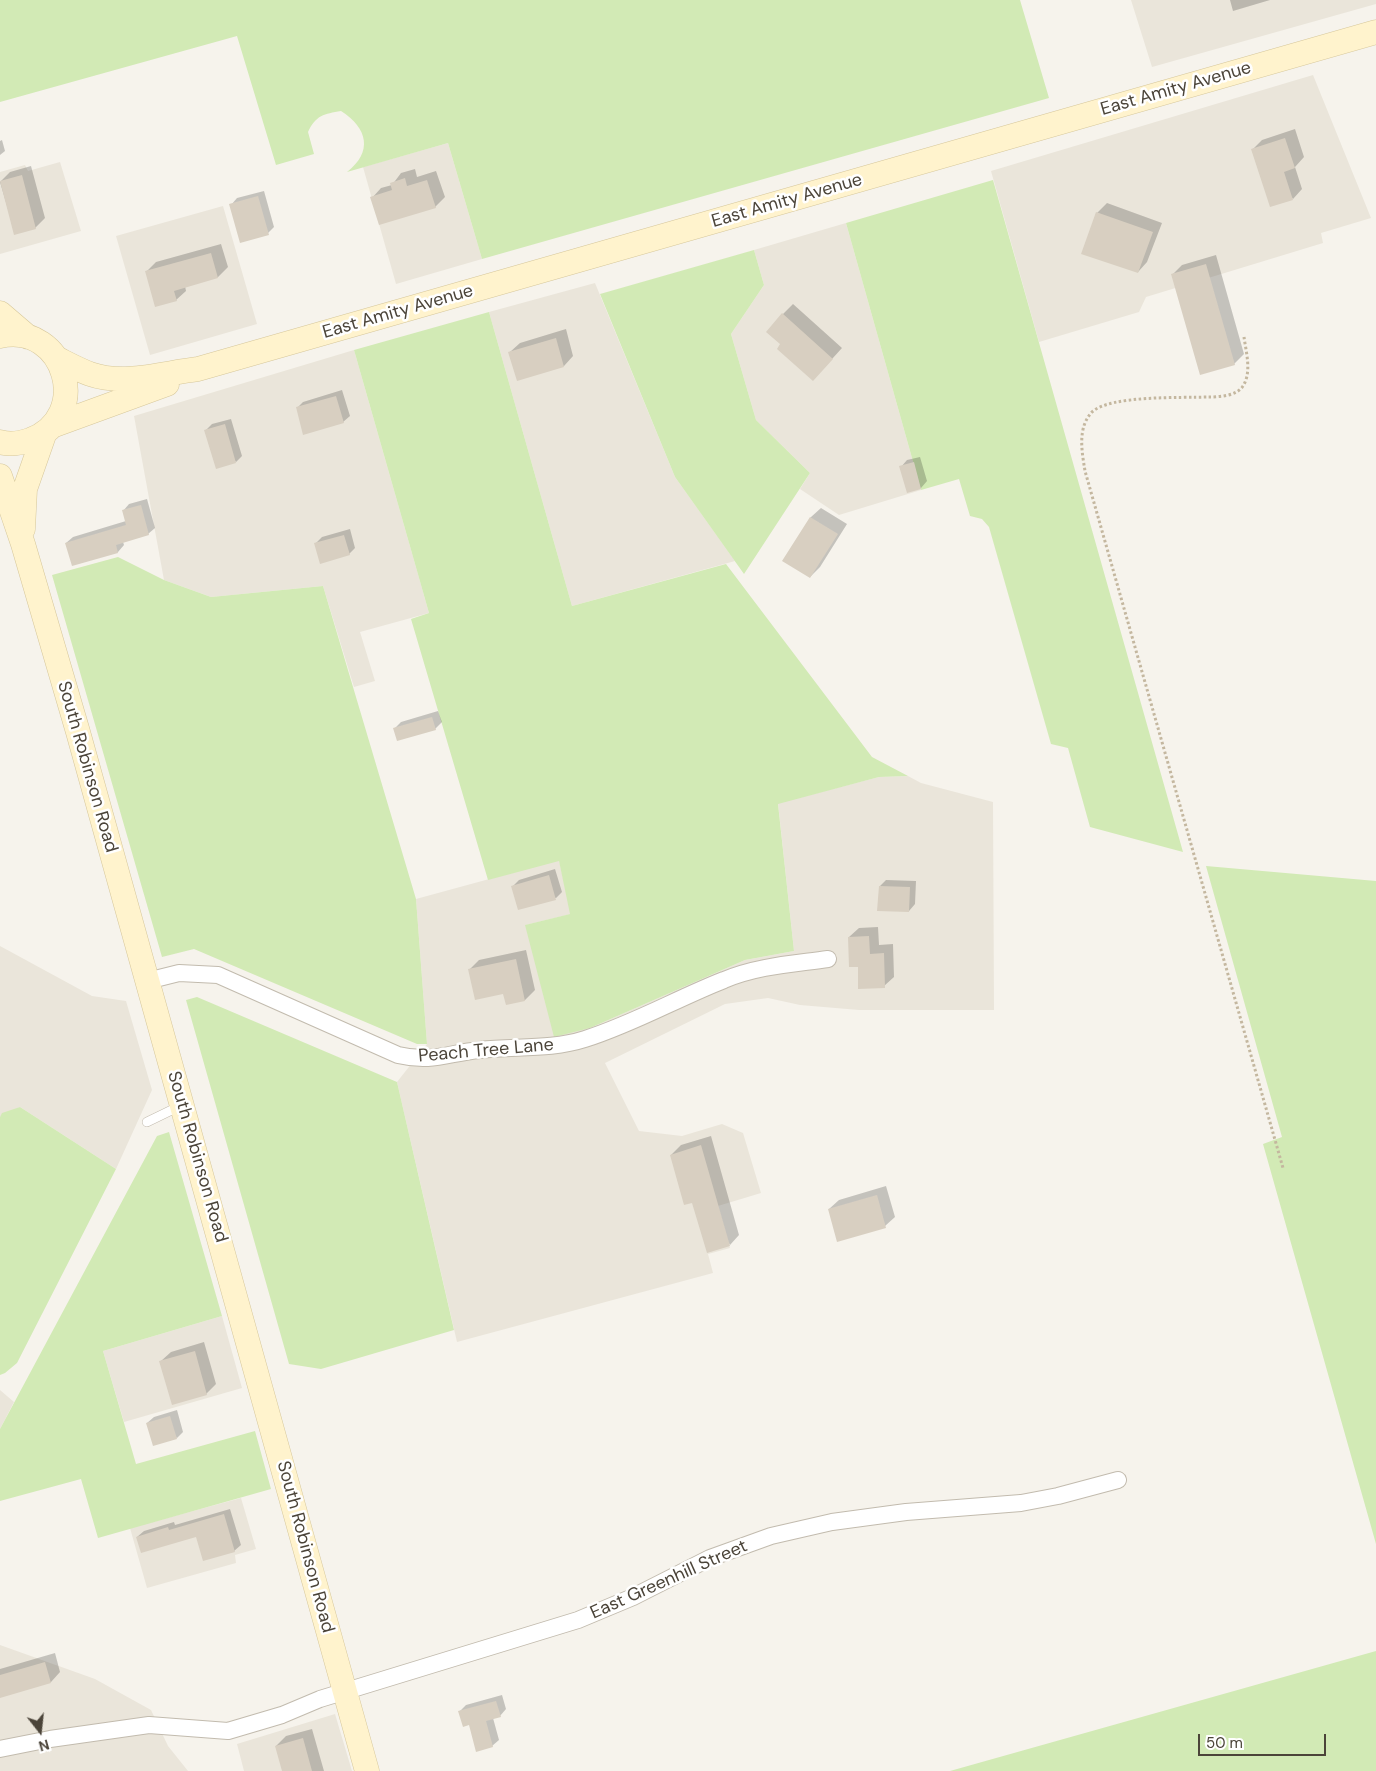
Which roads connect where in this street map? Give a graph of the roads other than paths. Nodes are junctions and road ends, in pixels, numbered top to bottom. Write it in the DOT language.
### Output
graph roads {
  1 [pos="1376,32"];
  2 [pos="0,313"];
  3 [pos="0,336"];
  4 [pos="28,337"];
  5 [pos="58,359"];
  6 [pos="198,369"];
  7 [pos="48,429"];
  8 [pos="0,442"];
  9 [pos="0,476"];
  10 [pos="23,544"];
  11 [pos="828,959"];
  12 [pos="147,981"];
  13 [pos="182,1105"];
  14 [pos="147,1122"];
  15 [pos="1118,1480"];
  16 [pos="344,1692"];
  17 [pos="0,1749"];
  18 [pos="367,1771"];
  1 -- 6 [label="main road, East Amity Avenue"];
  2 -- 4 [label="main road"];
  3 -- 4 [label="main road"];
  4 -- 5 [label="main road"];
  5 -- 6 [label="main road, East Amity Avenue"];
  5 -- 7 [label="main road, South Robinson Road"];
  6 -- 7 [label="main road, East Amity Avenue"];
  7 -- 8 [label="main road, East Amity Avenue"];
  7 -- 10 [label="main road, South Robinson Road"];
  9 -- 10 [label="main road, South Robinson Road"];
  10 -- 12 [label="main road, South Robinson Road"];
  11 -- 12 [label="street, Peach Tree Lane"];
  12 -- 13 [label="main road, South Robinson Road"];
  13 -- 14 [label="lane"];
  13 -- 16 [label="main road, South Robinson Road"];
  15 -- 16 [label="street, East Greenhill Street"];
  16 -- 17 [label="street, East Greenhill Street"];
  16 -- 18 [label="main road, South Robinson Road"];
}
